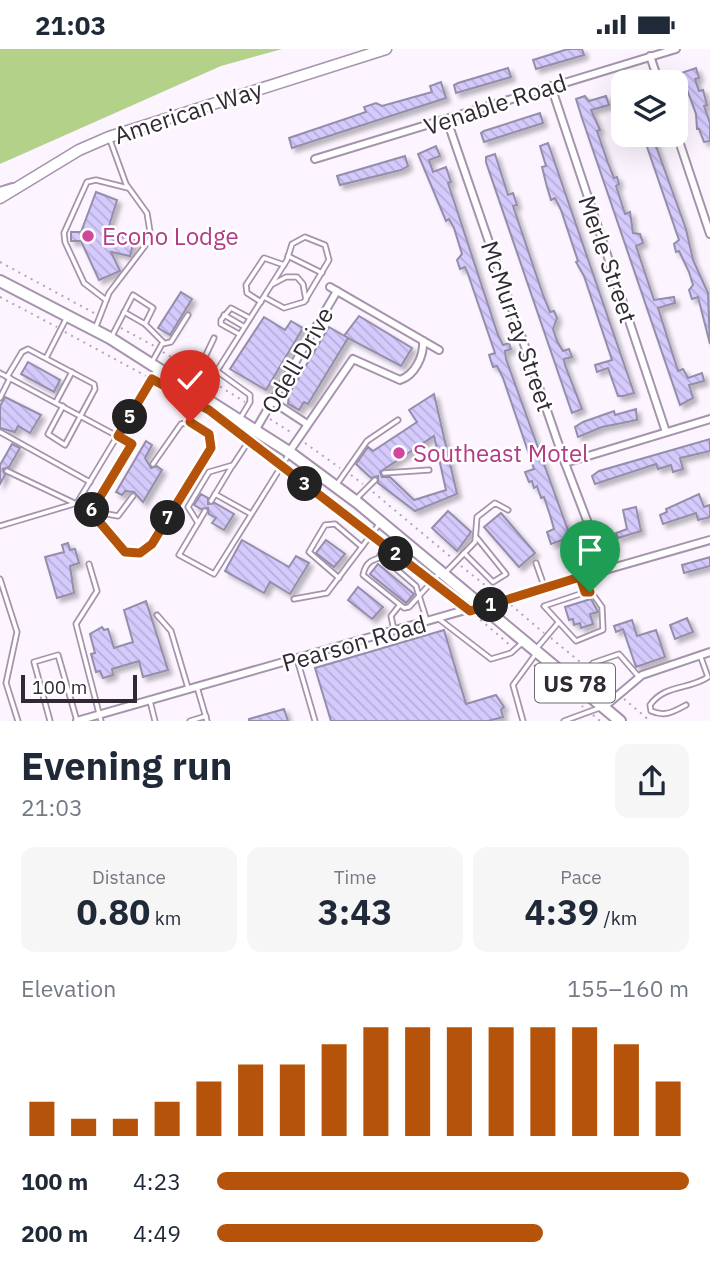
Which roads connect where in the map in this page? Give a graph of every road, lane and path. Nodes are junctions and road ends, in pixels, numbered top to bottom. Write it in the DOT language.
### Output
graph roads {
  1 [pos="386,49"];
  2 [pos="676,49"];
  3 [pos="650,56"];
  4 [pos="655,70"];
  5 [pos="551,86"];
  6 [pos="447,120"];
  7 [pos="109,137"];
  8 [pos="681,147"];
  9 [pos="315,159"];
  10 [pos="13,188"];
  11 [pos="128,188"];
  12 [pos="0,196"];
  13 [pos="710,234"];
  14 [pos="288,255"];
  15 [pos="284,265"];
  16 [pos="322,273"];
  17 [pos="1,281"];
  18 [pos="271,285"];
  19 [pos="0,297"];
  20 [pos="262,299"];
  21 [pos="106,300"];
  22 [pos="306,301"];
  23 [pos="124,312"];
  24 [pos="188,315"];
  25 [pos="224,315"];
  26 [pos="67,316"];
  27 [pos="248,317"];
  28 [pos="145,324"];
  29 [pos="243,326"];
  30 [pos="61,330"];
  31 [pos="95,331"];
  32 [pos="239,334"];
  33 [pos="214,338"];
  34 [pos="111,339"];
  35 [pos="423,341"];
  36 [pos="163,342"];
  37 [pos="439,350"];
  38 [pos="46,358"];
  39 [pos="155,366"];
  40 [pos="72,372"];
  41 [pos="215,372"];
  42 [pos="0,373"];
  43 [pos="8,377"];
  44 [pos="152,379"];
  45 [pos="202,395"];
  46 [pos="0,398"];
  47 [pos="186,398"];
  48 [pos="272,401"];
  49 [pos="56,402"];
  50 [pos="63,406"];
  51 [pos="81,415"];
  52 [pos="219,418"];
  53 [pos="240,419"];
  54 [pos="710,419"];
  55 [pos="398,420"];
  56 [pos="307,424"];
  57 [pos="256,429"];
  58 [pos="0,432"];
  59 [pos="666,432"];
  60 [pos="118,436"];
  61 [pos="248,441"];
  62 [pos="290,452"];
  63 [pos="565,463"];
  64 [pos="153,464"];
  65 [pos="233,465"];
  66 [pos="282,466"];
  67 [pos="429,470"];
  68 [pos="7,471"];
  69 [pos="384,473"];
  70 [pos="375,480"];
  71 [pos="90,482"];
  72 [pos="336,486"];
  73 [pos="215,494"];
  74 [pos="133,496"];
  75 [pos="355,500"];
  76 [pos="211,501"];
  77 [pos="75,504"];
  78 [pos="508,510"];
  79 [pos="205,511"];
  80 [pos="91,512"];
  81 [pos="251,514"];
  82 [pos="381,522"];
  83 [pos="198,523"];
  84 [pos="0,526"];
  85 [pos="371,535"];
  86 [pos="477,538"];
  87 [pos="710,540"];
  88 [pos="404,542"];
  89 [pos="362,547"];
  90 [pos="395,553"];
  91 [pos="464,553"];
  92 [pos="380,555"];
  93 [pos="536,563"];
  94 [pos="89,564"];
  95 [pos="606,569"];
  96 [pos="442,574"];
  97 [pos="580,577"];
  98 [pos="339,578"];
  99 [pos="0,579"];
  100 [pos="432,582"];
  101 [pos="544,588"];
  102 [pos="585,592"];
  103 [pos="420,595"];
  104 [pos="294,599"];
  105 [pos="399,606"];
  106 [pos="482,607"];
  107 [pos="470,611"];
  108 [pos="157,615"];
  109 [pos="439,619"];
  110 [pos="428,622"];
  111 [pos="558,623"];
  112 [pos="394,632"];
  113 [pos="519,645"];
  114 [pos="710,652"];
  115 [pos="534,655"];
  116 [pos="700,655"];
  117 [pos="296,659"];
  118 [pos="640,677"];
  119 [pos="709,679"];
  120 [pos="6,683"];
  121 [pos="575,683"];
  122 [pos="0,685"];
  123 [pos="197,687"];
  124 [pos="188,690"];
  125 [pos="150,701"];
  126 [pos="686,705"];
  127 [pos="604,707"];
  128 [pos="589,712"];
  129 [pos="101,718"];
  130 [pos="206,719"];
  131 [pos="18,721"];
  132 [pos="50,721"];
  133 [pos="77,721"];
  134 [pos="155,721"];
  135 [pos="190,721"];
  136 [pos="315,721"];
  137 [pos="523,721"];
  138 [pos="564,721"];
  139 [pos="600,721"];
  140 [pos="620,721"];
  1 -- 7 [label="main road, American Way"];
  2 -- 3 [label="street, Venable Road"];
  3 -- 4 [label="street"];
  3 -- 5 [label="street, Venable Road"];
  5 -- 6 [label="street, Venable Road"];
  5 -- 59 [label="street, Merle Street"];
  6 -- 9 [label="street, Venable Road"];
  6 -- 63 [label="street, McMurray Street"];
  7 -- 10 [label="main road, American Way"];
  7 -- 11 [label="lane"];
  8 -- 13 [label="street"];
  10 -- 12 [label="highway"];
  11 -- 21 [label="lane"];
  11 -- 21 [label="lane"];
  14 -- 15 [label="lane"];
  14 -- 16 [label="lane"];
  14 -- 16 [label="lane"];
  15 -- 18 [label="lane"];
  15 -- 20 [label="lane"];
  16 -- 22 [label="lane"];
  17 -- 26 [label="highway, US 78"];
  18 -- 20 [label="lane"];
  18 -- 22 [label="lane"];
  19 -- 30 [label="path"];
  20 -- 22 [label="lane"];
  20 -- 27 [label="lane"];
  21 -- 31 [label="lane"];
  23 -- 28 [label="lane"];
  23 -- 28 [label="lane"];
  23 -- 34 [label="lane"];
  24 -- 36 [label="lane"];
  25 -- 27 [label="lane"];
  25 -- 29 [label="lane"];
  25 -- 32 [label="lane"];
  26 -- 30 [label="lane"];
  26 -- 31 [label="highway, US 78"];
  27 -- 29 [label="lane"];
  28 -- 36 [label="lane"];
  29 -- 32 [label="lane"];
  30 -- 38 [label="lane"];
  30 -- 44 [label="path"];
  31 -- 34 [label="highway, US 78"];
  32 -- 41 [label="lane"];
  33 -- 41 [label="lane"];
  34 -- 39 [label="highway, US 78"];
  35 -- 37 [label="street"];
  35 -- 48 [label="street, Odell Drive"];
  35 -- 56 [label="street"];
  36 -- 39 [label="lane"];
  38 -- 40 [label="lane"];
  38 -- 43 [label="lane"];
  39 -- 44 [label="lane"];
  39 -- 45 [label="highway, US 78"];
  40 -- 49 [label="lane"];
  40 -- 51 [label="lane"];
  41 -- 45 [label="lane"];
  41 -- 53 [label="lane"];
  42 -- 43 [label="lane"];
  43 -- 46 [label="lane"];
  43 -- 49 [label="lane"];
  44 -- 47 [label="path"];
  44 -- 60 [label="lane"];
  45 -- 53 [label="highway, US 78"];
  48 -- 56 [label="street"];
  48 -- 57 [label="street, Odell Drive"];
  49 -- 50 [label="lane"];
  50 -- 51 [label="lane"];
  50 -- 51 [label="lane"];
  51 -- 60 [label="lane"];
  52 -- 61 [label="path"];
  53 -- 57 [label="highway, US 78"];
  54 -- 59 [label="street"];
  55 -- 72 [label="lane"];
  56 -- 62 [label="street"];
  57 -- 61 [label="lane"];
  57 -- 62 [label="highway, US 78"];
  58 -- 71 [label="lane"];
  59 -- 63 [label="street"];
  60 -- 71 [label="lane"];
  60 -- 80 [label="lane"];
  61 -- 65 [label="lane"];
  61 -- 66 [label="path"];
  62 -- 66 [label="lane"];
  62 -- 72 [label="highway, US 78"];
  63 -- 95 [label="street, McMurray Street"];
  64 -- 80 [label="lane"];
  65 -- 73 [label="lane"];
  65 -- 83 [label="lane"];
  66 -- 81 [label="lane"];
  66 -- 85 [label="path"];
  67 -- 69 [label="lane"];
  68 -- 77 [label="lane"];
  70 -- 75 [label="lane"];
  71 -- 77 [label="lane"];
  72 -- 75 [label="highway, US 78"];
  73 -- 76 [label="lane"];
  73 -- 81 [label="lane"];
  74 -- 80 [label="lane"];
  75 -- 82 [label="highway, US 78"];
  77 -- 80 [label="lane"];
  77 -- 84 [label="lane"];
  78 -- 86 [label="lane"];
  79 -- 83 [label="lane"];
  81 -- 83 [label="lane"];
  82 -- 85 [label="lane"];
  82 -- 88 [label="highway, US 78"];
  85 -- 89 [label="lane"];
  85 -- 90 [label="path"];
  86 -- 91 [label="lane"];
  86 -- 91 [label="lane"];
  87 -- 95 [label="street, Pearson Road"];
  88 -- 90 [label="lane"];
  88 -- 96 [label="highway, US 78"];
  89 -- 98 [label="lane"];
  89 -- 98 [label="lane"];
  90 -- 92 [label="lane"];
  90 -- 100 [label="path"];
  91 -- 96 [label="lane"];
  92 -- 103 [label="lane"];
  92 -- 105 [label="lane"];
  93 -- 101 [label="lane"];
  94 -- 129 [label="lane"];
  95 -- 97 [label="street, Pearson Road"];
  96 -- 100 [label="lane"];
  96 -- 106 [label="highway, US 78"];
  97 -- 101 [label="street, Pearson Road"];
  97 -- 102 [label="lane"];
  98 -- 104 [label="lane"];
  99 -- 120 [label="lane"];
  100 -- 103 [label="lane"];
  100 -- 107 [label="path"];
  101 -- 106 [label="street, Pearson Road"];
  102 -- 111 [label="lane"];
  102 -- 111 [label="lane"];
  103 -- 105 [label="lane"];
  103 -- 110 [label="lane"];
  105 -- 112 [label="lane"];
  106 -- 107 [label="street, Pearson Road"];
  106 -- 113 [label="highway, US 78"];
  107 -- 109 [label="street, Pearson Road"];
  107 -- 113 [label="path"];
  108 -- 124 [label="lane"];
  109 -- 110 [label="street, Pearson Road"];
  109 -- 113 [label="lane"];
  110 -- 112 [label="street, Pearson Road"];
  111 -- 115 [label="lane"];
  112 -- 117 [label="street, Pearson Road"];
  113 -- 115 [label="highway, US 78"];
  114 -- 116 [label="street"];
  115 -- 121 [label="highway, US 78"];
  115 -- 128 [label="path"];
  115 -- 137 [label="lane"];
  116 -- 118 [label="street"];
  116 -- 119 [label="lane"];
  117 -- 123 [label="street, Pearson Road"];
  117 -- 136 [label="lane"];
  118 -- 121 [label="lane"];
  118 -- 127 [label="street"];
  119 -- 126 [label="lane"];
  120 -- 122 [label="lane"];
  120 -- 131 [label="lane"];
  121 -- 127 [label="highway, US 78"];
  123 -- 124 [label="street, Pearson Road"];
  123 -- 130 [label="lane"];
  124 -- 125 [label="street, Pearson Road"];
  125 -- 129 [label="street, Pearson Road"];
  125 -- 134 [label="lane"];
  127 -- 128 [label="lane"];
  127 -- 140 [label="highway, US 78"];
  128 -- 138 [label="lane"];
  128 -- 139 [label="path"];
  129 -- 133 [label="street, Pearson Road"];
  130 -- 135 [label="lane"];
  132 -- 133 [label="lane"];
}
